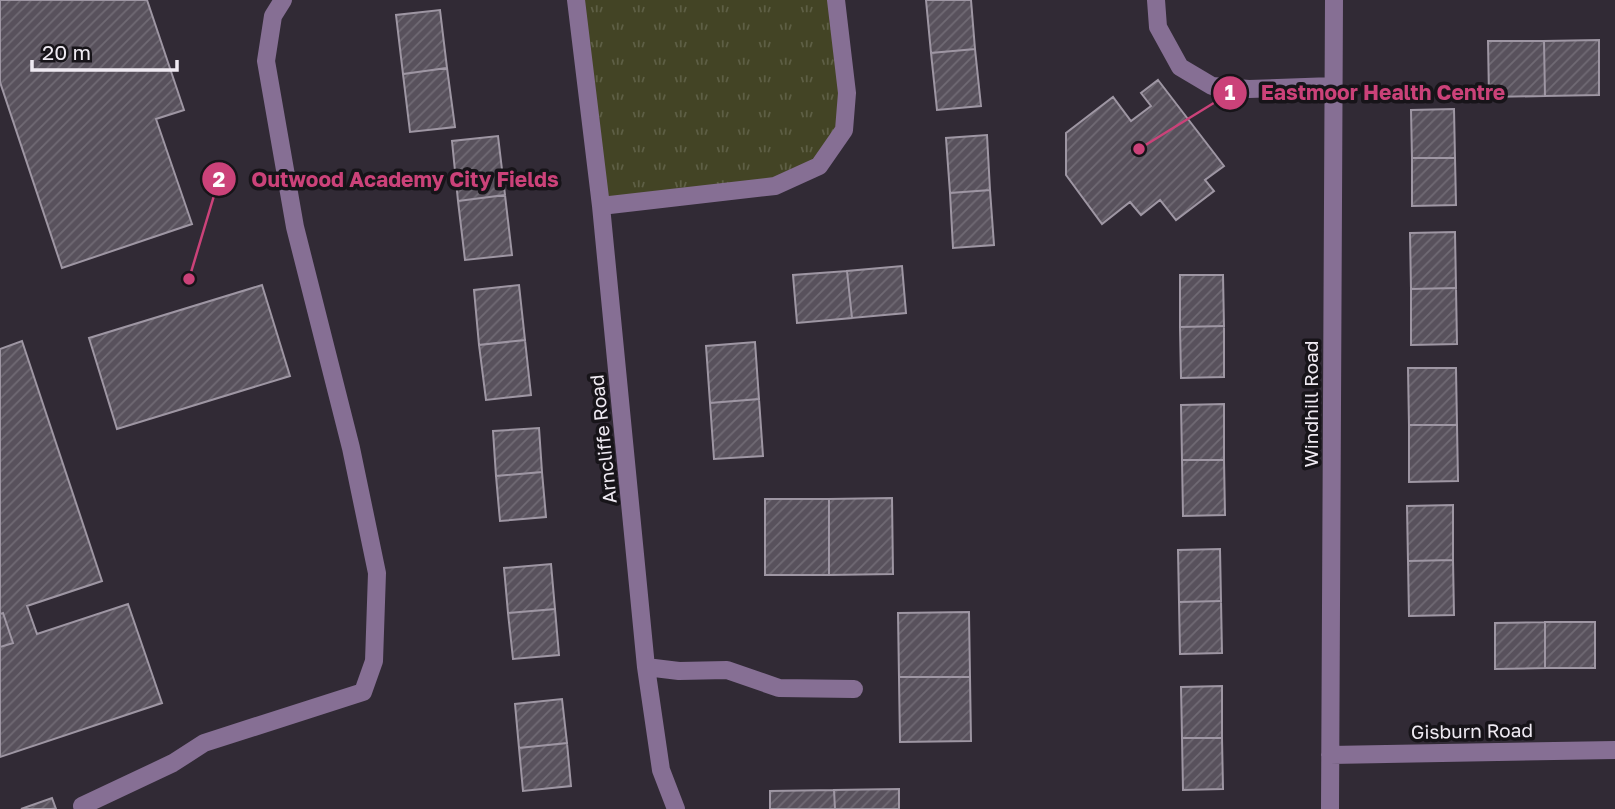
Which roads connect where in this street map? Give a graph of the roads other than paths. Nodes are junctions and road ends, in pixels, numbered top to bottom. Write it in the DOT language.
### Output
graph roads {
  1 [pos="283,0"];
  2 [pos="576,0"];
  3 [pos="836,0"];
  4 [pos="1156,0"];
  5 [pos="1334,0"];
  6 [pos="1333,86"];
  7 [pos="601,206"];
  8 [pos="646,667"];
  9 [pos="854,689"];
  10 [pos="1615,750"];
  11 [pos="1330,755"];
  12 [pos="82,806"];
  13 [pos="676,809"];
  14 [pos="1330,809"];
  1 -- 12 [label="street"];
  2 -- 7 [label="street, Arncliffe Road"];
  3 -- 7 [label="street"];
  4 -- 6 [label="street"];
  5 -- 6 [label="street, Windhill Road"];
  6 -- 11 [label="street, Windhill Road"];
  7 -- 8 [label="street, Arncliffe Road"];
  8 -- 9 [label="street"];
  8 -- 13 [label="street, Arncliffe Road"];
  10 -- 11 [label="street, Gisburn Road"];
  11 -- 14 [label="street, Windhill Road"];
}
